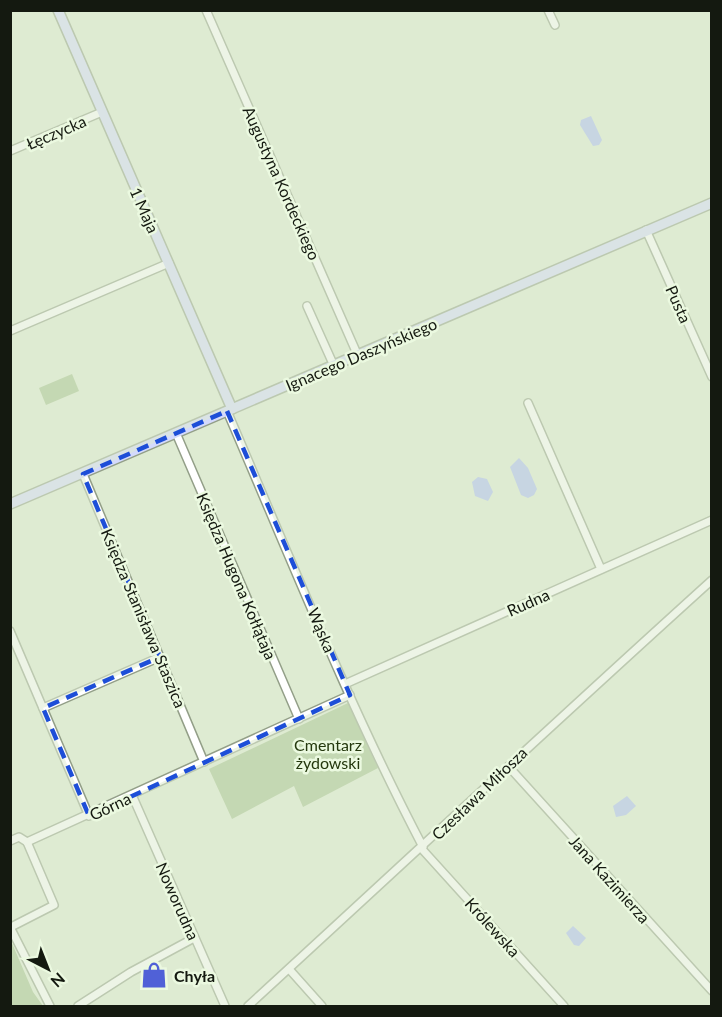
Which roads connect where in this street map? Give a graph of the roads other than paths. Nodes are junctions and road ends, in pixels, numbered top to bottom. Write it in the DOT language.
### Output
graph roads {
  1 [pos="58,10"];
  2 [pos="206,10"];
  3 [pos="548,10"];
  4 [pos="555,25"];
  5 [pos="102,112"];
  6 [pos="10,152"];
  7 [pos="711,202"];
  8 [pos="646,230"];
  9 [pos="169,263"];
  10 [pos="307,306"];
  11 [pos="10,331"];
  12 [pos="358,356"];
  13 [pos="334,366"];
  14 [pos="711,377"];
  15 [pos="528,403"];
  16 [pos="229,410"];
  17 [pos="176,433"];
  18 [pos="83,474"];
  19 [pos="10,504"];
  20 [pos="711,520"];
  21 [pos="602,569"];
  22 [pos="711,580"];
  23 [pos="10,631"];
  24 [pos="160,657"];
  25 [pos="345,684"];
  26 [pos="350,695"];
  27 [pos="43,708"];
  28 [pos="299,718"];
  29 [pos="204,762"];
  30 [pos="509,767"];
  31 [pos="132,795"];
  32 [pos="88,816"];
  33 [pos="10,841"];
  34 [pos="27,842"];
  35 [pos="422,848"];
  36 [pos="11,927"];
  37 [pos="194,938"];
  38 [pos="289,969"];
  39 [pos="711,991"];
  40 [pos="50,1006"];
  41 [pos="78,1006"];
  42 [pos="225,1006"];
  43 [pos="248,1006"];
  44 [pos="322,1006"];
  45 [pos="564,1006"];
  1 -- 5 [label="street, 1 Maja"];
  2 -- 12 [label="street, Augustyna Kordeckiego"];
  3 -- 4 [label="street"];
  5 -- 6 [label="street, Łęczycka"];
  5 -- 9 [label="street, 1 Maja"];
  7 -- 8 [label="street, Ignacego Daszyńskiego"];
  8 -- 12 [label="street, Ignacego Daszyńskiego"];
  8 -- 14 [label="street, Pusta"];
  9 -- 11 [label="street"];
  9 -- 16 [label="street, 1 Maja"];
  10 -- 13 [label="street"];
  12 -- 13 [label="street, Ignacego Daszyńskiego"];
  13 -- 16 [label="street, Ignacego Daszyńskiego"];
  15 -- 21 [label="street"];
  16 -- 17 [label="street, Ignacego Daszyńskiego"];
  16 -- 25 [label="street, Wąska"];
  17 -- 18 [label="street, Ignacego Daszyńskiego"];
  17 -- 28 [label="street, Księdza Hugona Kołłątaja"];
  18 -- 19 [label="street, Ignacego Daszyńskiego"];
  18 -- 24 [label="street, Księdza Stanisława Staszica"];
  20 -- 21 [label="street, Rudna"];
  21 -- 25 [label="street, Rudna"];
  22 -- 30 [label="street, Czesława Miłosza"];
  23 -- 27 [label="street"];
  24 -- 27 [label="street"];
  24 -- 29 [label="street, Księdza Stanisława Staszica"];
  25 -- 26 [label="street, Wąska"];
  26 -- 28 [label="street"];
  26 -- 35 [label="street, Wąska"];
  27 -- 32 [label="street"];
  28 -- 29 [label="street, Górna"];
  29 -- 31 [label="street, Górna"];
  30 -- 35 [label="street, Czesława Miłosza"];
  30 -- 39 [label="street, Jana Kazimierza"];
  31 -- 32 [label="street, Górna"];
  31 -- 37 [label="street, Noworudna"];
  32 -- 34 [label="street, Górna"];
  33 -- 34 [label="street"];
  34 -- 36 [label="street"];
  35 -- 38 [label="street, Czesława Miłosza"];
  35 -- 45 [label="street, Królewska"];
  36 -- 40 [label="street"];
  37 -- 41 [label="street"];
  37 -- 42 [label="street, Noworudna"];
  38 -- 43 [label="street, Czesława Miłosza"];
  38 -- 44 [label="street"];
}
